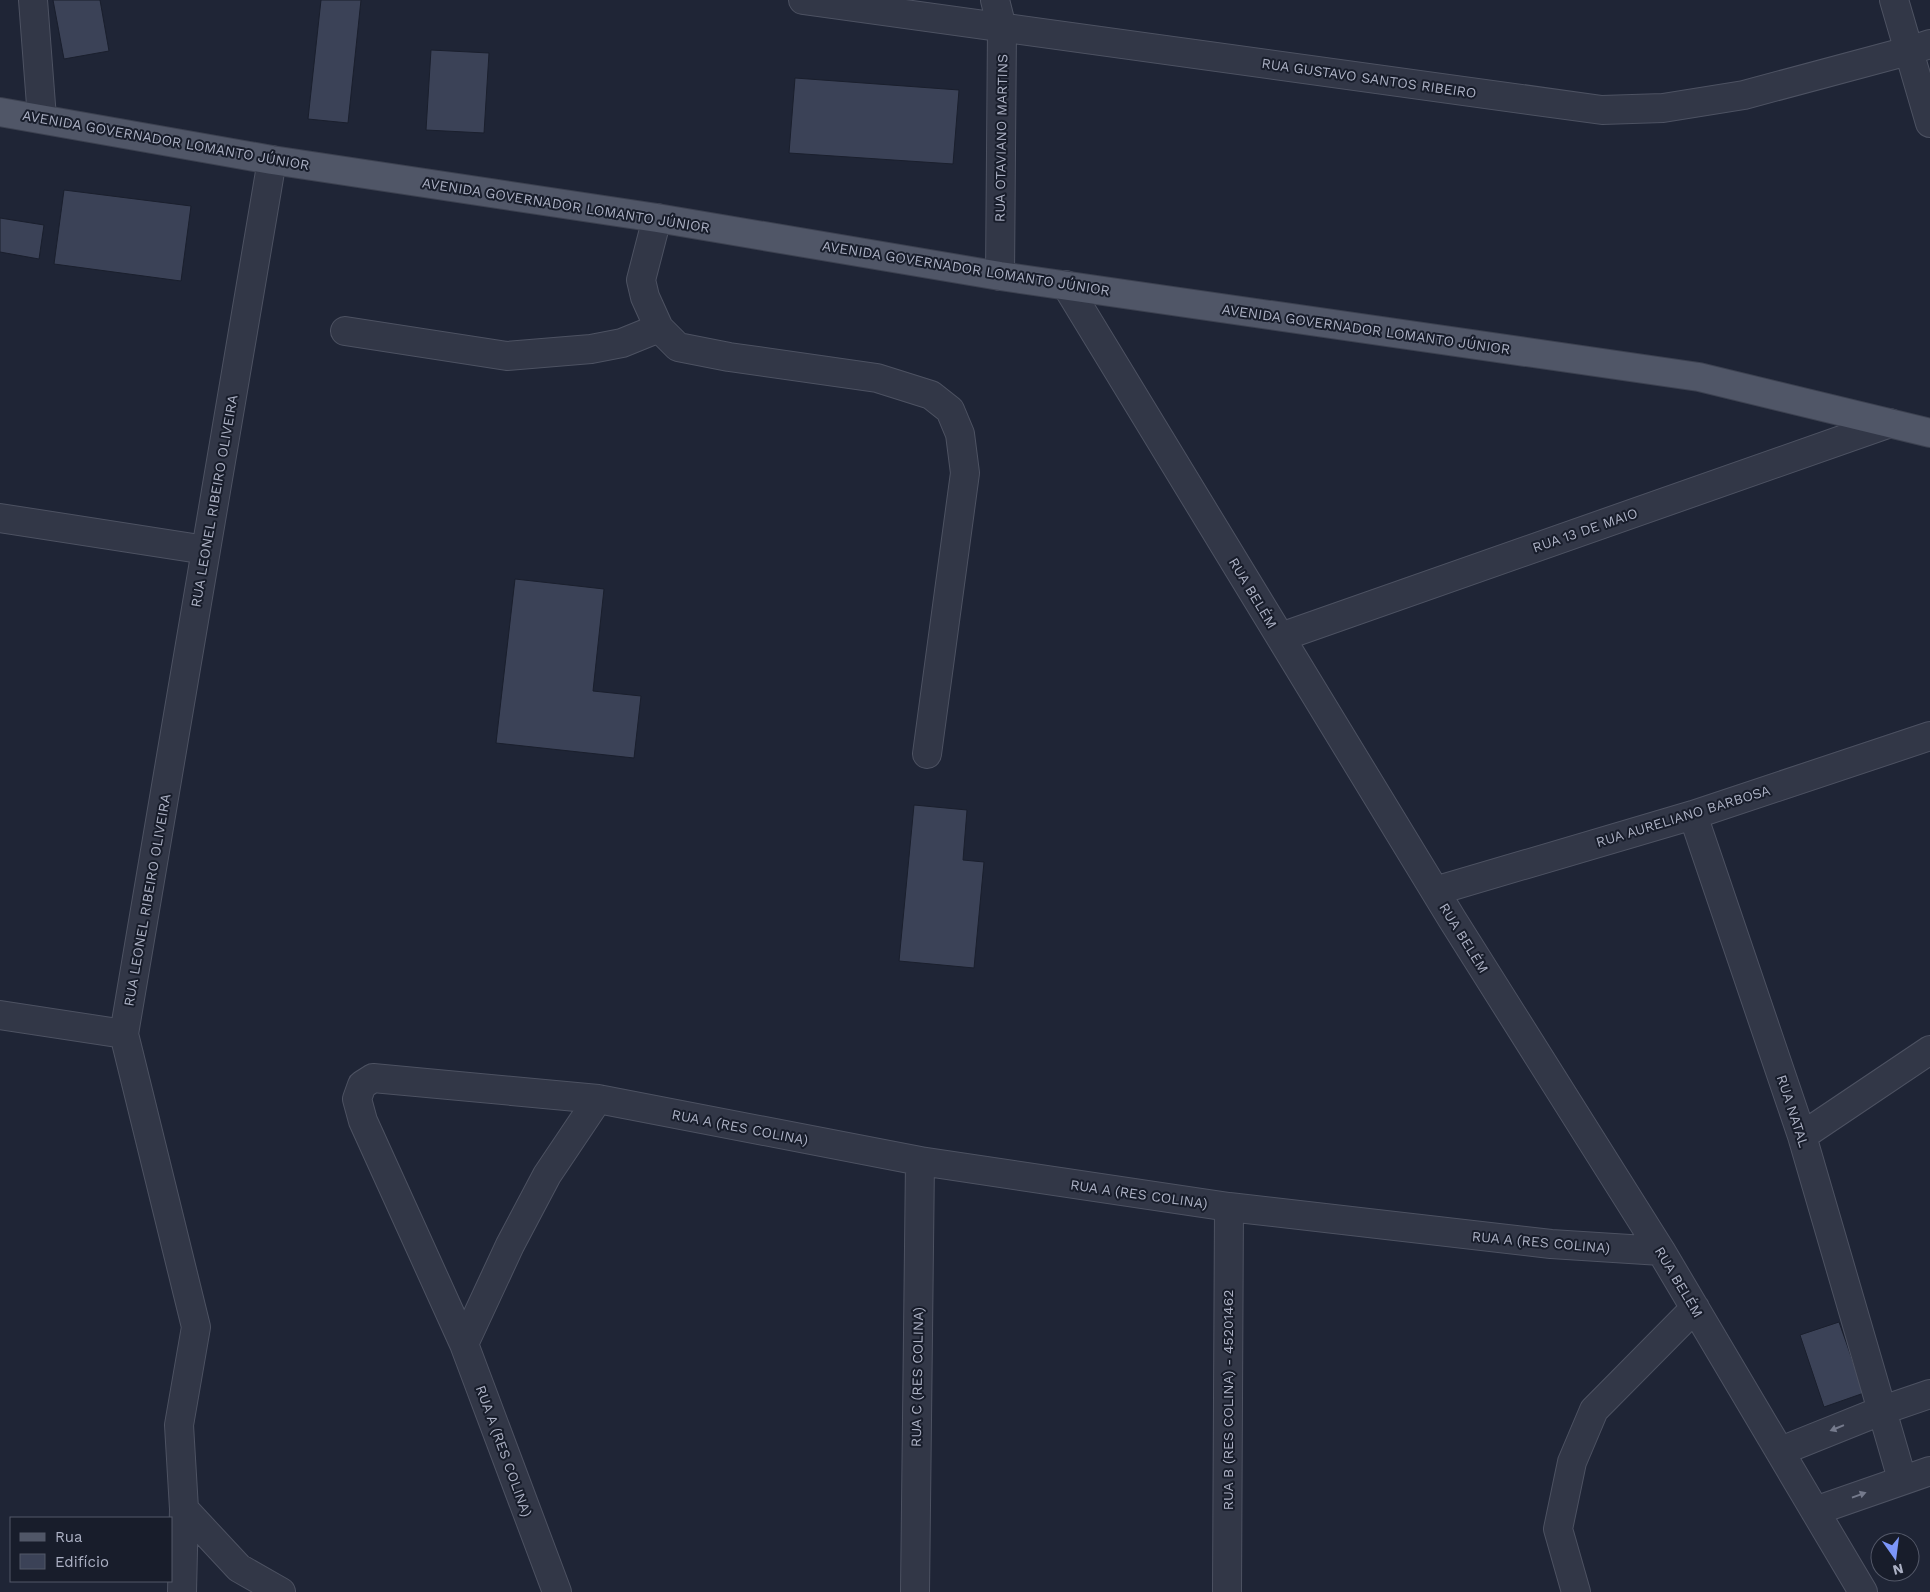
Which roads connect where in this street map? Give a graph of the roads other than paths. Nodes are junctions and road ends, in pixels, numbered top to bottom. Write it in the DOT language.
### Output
graph roads {
  1 [pos="33,0"];
  2 [pos="803,0"];
  3 [pos="995,0"];
  4 [pos="1894,0"];
  5 [pos="1002,28"];
  6 [pos="1919,47"];
  7 [pos="0,112"];
  8 [pos="42,118"];
  9 [pos="1930,123"];
  10 [pos="272,160"];
  11 [pos="657,218"];
  12 [pos="1000,276"];
  13 [pos="1066,285"];
  14 [pos="659,328"];
  15 [pos="345,331"];
  16 [pos="1890,423"];
  17 [pos="1930,433"];
  18 [pos="0,518"];
  19 [pos="206,550"];
  20 [pos="1281,637"];
  21 [pos="1930,736"];
  22 [pos="927,754"];
  23 [pos="1693,815"];
  24 [pos="1435,891"];
  25 [pos="0,1015"];
  26 [pos="124,1034"];
  27 [pos="1930,1050"];
  28 [pos="598,1099"];
  29 [pos="1802,1136"];
  30 [pos="920,1161"];
  31 [pos="1229,1207"];
  32 [pos="1661,1251"];
  33 [pos="1695,1308"];
  34 [pos="464,1344"];
  35 [pos="1930,1394"];
  36 [pos="1883,1410"];
  37 [pos="1781,1451"];
  38 [pos="1930,1470"];
  39 [pos="1902,1479"];
  40 [pos="184,1509"];
  41 [pos="1815,1511"];
  42 [pos="182,1592"];
  43 [pos="281,1592"];
  44 [pos="557,1592"];
  45 [pos="915,1592"];
  46 [pos="1226,1592"];
  47 [pos="1576,1592"];
  48 [pos="1863,1592"];
  1 -- 8 [label="street"];
  2 -- 5 [label="street, RUA GUSTAVO SANTOS RIBEIRO"];
  3 -- 5 [label="street, RUA OTAVIANO MARTINS"];
  4 -- 6 [label="street"];
  5 -- 6 [label="street, RUA GUSTAVO SANTOS RIBEIRO"];
  5 -- 12 [label="street, RUA OTAVIANO MARTINS"];
  6 -- 9 [label="street"];
  7 -- 8 [label="main road, AVENIDA GOVERNADOR LOMANTO JÚNIOR"];
  8 -- 10 [label="main road, AVENIDA GOVERNADOR LOMANTO JÚNIOR"];
  10 -- 11 [label="main road, AVENIDA GOVERNADOR LOMANTO JÚNIOR"];
  10 -- 19 [label="street, RUA LEONEL RIBEIRO OLIVEIRA"];
  11 -- 12 [label="main road, AVENIDA GOVERNADOR LOMANTO JÚNIOR"];
  11 -- 14 [label="street"];
  12 -- 13 [label="main road, AVENIDA GOVERNADOR LOMANTO JÚNIOR"];
  13 -- 16 [label="main road, AVENIDA GOVERNADOR LOMANTO JÚNIOR"];
  13 -- 20 [label="street, RUA BELÉM"];
  14 -- 15 [label="street"];
  14 -- 22 [label="street"];
  16 -- 17 [label="main road, AVENIDA GOVERNADOR LOMANTO JÚNIOR"];
  16 -- 20 [label="street, RUA 13 DE MAIO"];
  18 -- 19 [label="street"];
  19 -- 26 [label="street, RUA LEONEL RIBEIRO OLIVEIRA"];
  20 -- 24 [label="street, RUA BELÉM"];
  21 -- 23 [label="street, RUA AURELIANO BARBOSA"];
  23 -- 24 [label="street, RUA AURELIANO BARBOSA"];
  23 -- 29 [label="street, RUA NATAL"];
  24 -- 32 [label="street, RUA BELÉM"];
  25 -- 26 [label="street"];
  26 -- 40 [label="street, RUA LEONEL RIBEIRO OLIVEIRA"];
  27 -- 29 [label="street"];
  28 -- 30 [label="street, RUA A (RES COLINA)"];
  28 -- 34 [label="street"];
  28 -- 34 [label="street, RUA A (RES COLINA)"];
  29 -- 36 [label="street, RUA NATAL"];
  30 -- 31 [label="street, RUA A (RES COLINA)"];
  30 -- 45 [label="street, RUA C (RES COLINA)"];
  31 -- 32 [label="street, RUA A (RES COLINA)"];
  31 -- 46 [label="street, RUA B (RES COLINA) - 45201462"];
  32 -- 33 [label="street, RUA BELÉM"];
  33 -- 37 [label="street, RUA BELÉM"];
  33 -- 47 [label="street"];
  34 -- 44 [label="street, RUA A (RES COLINA)"];
  35 -- 36 [label="street"];
  36 -- 37 [label="street, one-way"];
  36 -- 39 [label="street"];
  37 -- 41 [label="street, RUA BELÉM"];
  38 -- 39 [label="street"];
  41 -- 39 [label="street, one-way"];
  40 -- 42 [label="street, RUA LEONEL RIBEIRO OLIVEIRA"];
  40 -- 43 [label="street"];
  41 -- 48 [label="street, RUA BELÉM"];
}
